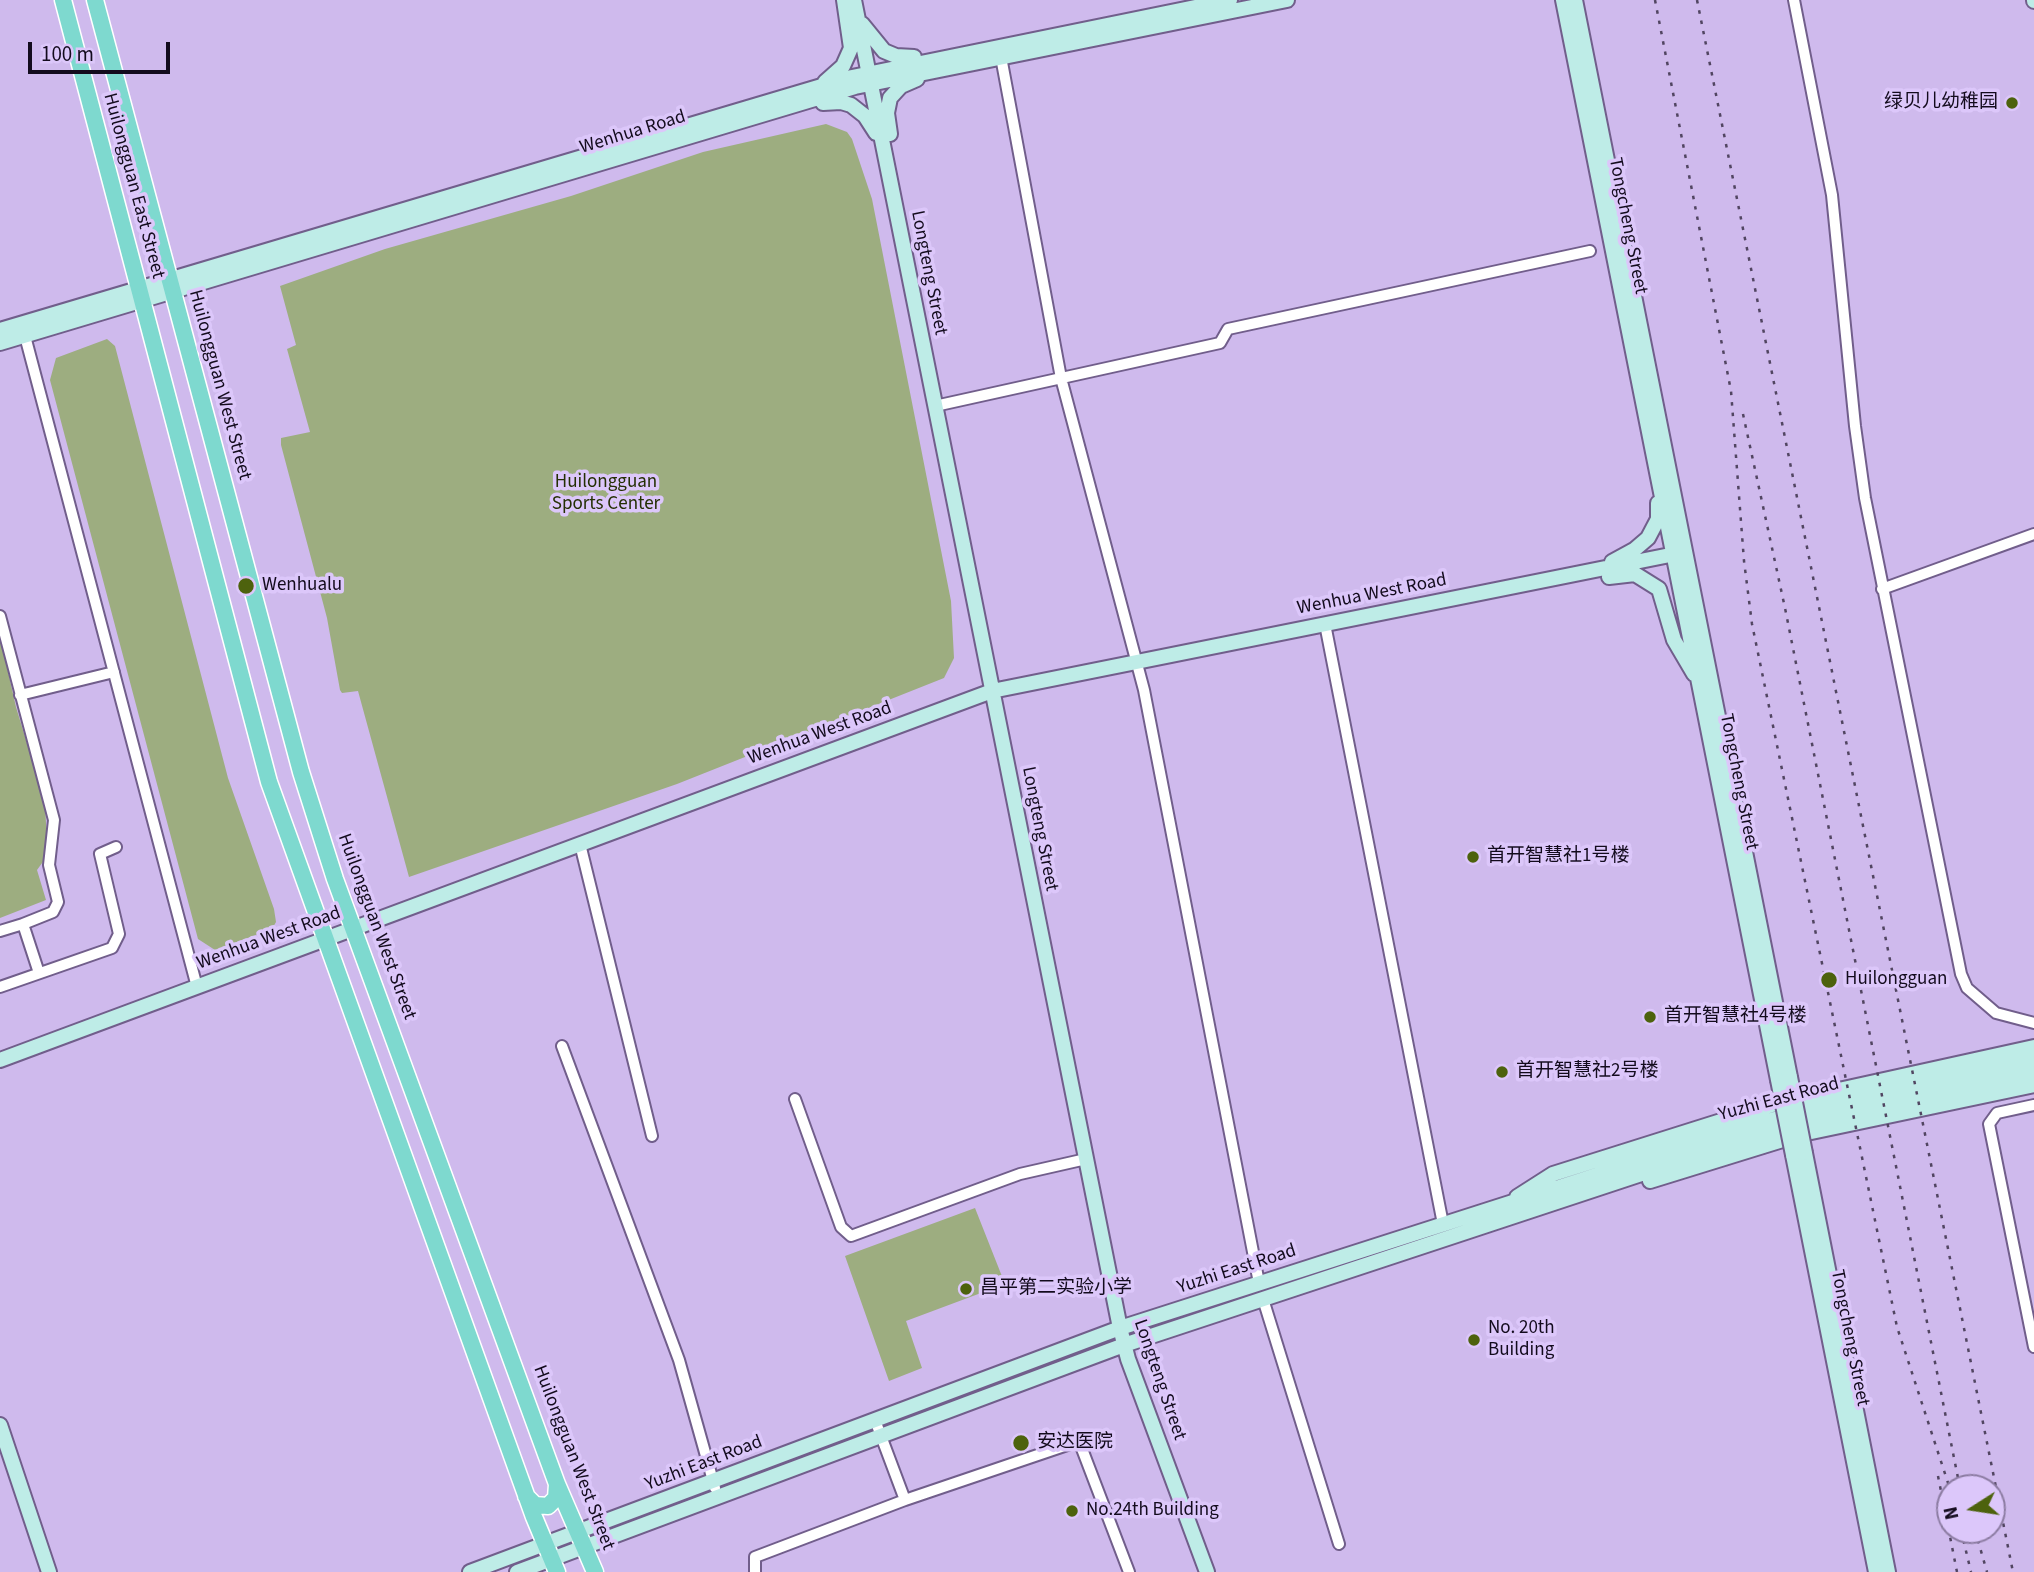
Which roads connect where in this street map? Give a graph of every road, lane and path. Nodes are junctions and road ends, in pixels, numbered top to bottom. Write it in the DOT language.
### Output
graph roads {
  1 [pos="62,0"];
  2 [pos="95,0"];
  3 [pos="844,0"];
  4 [pos="854,0"];
  5 [pos="1230,0"];
  6 [pos="1287,0"];
  7 [pos="1557,0"];
  8 [pos="1563,0"];
  9 [pos="1575,0"];
  10 [pos="1794,0"];
  11 [pos="1000,52"];
  12 [pos="869,78"];
  13 [pos="1578,80"];
  14 [pos="796,94"];
  15 [pos="729,124"];
  16 [pos="889,177"];
  17 [pos="895,205"];
  18 [pos="1590,251"];
  19 [pos="171,286"];
  20 [pos="140,295"];
  21 [pos="0,330"];
  22 [pos="25,336"];
  23 [pos="0,343"];
  24 [pos="1061,378"];
  25 [pos="1644,405"];
  26 [pos="935,406"];
  27 [pos="2034,534"];
  28 [pos="1679,554"];
  29 [pos="1581,573"];
  30 [pos="1548,580"];
  31 [pos="1882,589"];
  32 [pos="0,616"];
  33 [pos="1325,624"];
  34 [pos="1136,661"];
  35 [pos="114,672"];
  36 [pos="992,691"];
  37 [pos="1701,693"];
  38 [pos="20,695"];
  39 [pos="580,844"];
  40 [pos="116,847"];
  41 [pos="23,923"];
  42 [pos="353,929"];
  43 [pos="0,931"];
  44 [pos="324,939"];
  45 [pos="39,973"];
  46 [pos="0,987"];
  47 [pos="197,987"];
  48 [pos="2034,1024"];
  49 [pos="562,1046"];
  50 [pos="2034,1047"];
  51 [pos="0,1060"];
  52 [pos="2034,1061"];
  53 [pos="2034,1073"];
  54 [pos="1784,1079"];
  55 [pos="2034,1085"];
  56 [pos="795,1099"];
  57 [pos="2034,1105"];
  58 [pos="652,1136"];
  59 [pos="1799,1154"];
  60 [pos="1086,1159"];
  61 [pos="1504,1212"];
  62 [pos="1443,1224"];
  63 [pos="1259,1283"];
  64 [pos="1263,1299"];
  65 [pos="1120,1328"];
  66 [pos="1124,1345"];
  67 [pos="2034,1348"];
  68 [pos="875,1420"];
  69 [pos="0,1425"];
  70 [pos="881,1436"];
  71 [pos="713,1481"];
  72 [pos="557,1483"];
  73 [pos="526,1496"];
  74 [pos="717,1497"];
  75 [pos="905,1500"];
  76 [pos="579,1540"];
  77 [pos="1339,1544"];
  78 [pos="551,1559"];
  79 [pos="49,1572"];
  80 [pos="470,1572"];
  81 [pos="517,1572"];
  82 [pos="595,1572"];
  83 [pos="755,1572"];
  84 [pos="1129,1572"];
  85 [pos="1207,1572"];
  86 [pos="1875,1572"];
  87 [pos="1888,1572"];
  1 -- 20 [label="main road, Huilongguan East Street"];
  2 -- 19 [label="main road, Huilongguan East Street"];
  3 -- 14 [label="main road"];
  4 -- 11 [label="main road"];
  4 -- 12 [label="main road, Longteng Street"];
  5 -- 11 [label="main road, Wenhua Road"];
  6 -- 11 [label="main road, Wenhua Road"];
  7 -- 13 [label="main road"];
  8 -- 13 [label="main road, Tongcheng Street"];
  9 -- 28 [label="main road, Tongcheng Street"];
  10 -- 31 [label="street"];
  11 -- 12 [label="main road, Wenhua Road"];
  11 -- 17 [label="main road"];
  11 -- 24 [label="street"];
  12 -- 14 [label="main road, Wenhua Road"];
  12 -- 15 [label="main road, Wenhua Road"];
  12 -- 16 [label="main road, Longteng Street"];
  13 -- 25 [label="main road, Tongcheng Street"];
  14 -- 19 [label="main road, Wenhua Road"];
  15 -- 16 [label="main road"];
  15 -- 19 [label="main road, Wenhua Road"];
  16 -- 17 [label="main road, Longteng Street"];
  17 -- 26 [label="main road, Longteng Street"];
  18 -- 24 [label="street"];
  19 -- 20 [label="main road, Wenhua Road"];
  19 -- 42 [label="main road, Huilongguan West Street"];
  20 -- 21 [label="main road, Wenhua Road"];
  20 -- 22 [label="main road, Wenhua Road"];
  20 -- 44 [label="main road"];
  22 -- 23 [label="main road, Wenhua Road"];
  22 -- 35 [label="street"];
  24 -- 26 [label="street"];
  24 -- 34 [label="street"];
  25 -- 28 [label="main road, Tongcheng Street"];
  25 -- 29 [label="main road"];
  26 -- 36 [label="main road, Longteng Street"];
  27 -- 31 [label="street"];
  28 -- 29 [label="main road, Wenhua West Road"];
  28 -- 37 [label="main road, Tongcheng Street"];
  28 -- 54 [label="main road, Tongcheng Street"];
  29 -- 30 [label="main road, Wenhua West Road"];
  30 -- 33 [label="main road, Wenhua West Road"];
  30 -- 37 [label="main road"];
  31 -- 48 [label="street"];
  32 -- 38 [label="street"];
  33 -- 34 [label="main road, Wenhua West Road"];
  33 -- 62 [label="street"];
  34 -- 36 [label="main road, Wenhua West Road"];
  34 -- 63 [label="street"];
  35 -- 38 [label="street"];
  35 -- 47 [label="street"];
  36 -- 39 [label="main road, Wenhua West Road"];
  36 -- 60 [label="main road, Longteng Street"];
  37 -- 54 [label="main road, Tongcheng Street"];
  38 -- 41 [label="street"];
  39 -- 42 [label="main road, Wenhua West Road"];
  39 -- 58 [label="street"];
  40 -- 45 [label="street"];
  41 -- 43 [label="street"];
  41 -- 45 [label="street"];
  42 -- 44 [label="main road, Wenhua West Road"];
  42 -- 72 [label="main road, Huilongguan West Street"];
  44 -- 47 [label="main road, Wenhua West Road"];
  44 -- 73 [label="main road"];
  45 -- 46 [label="street"];
  47 -- 51 [label="main road, Wenhua West Road"];
  49 -- 71 [label="street"];
  50 -- 61 [label="main road"];
  52 -- 61 [label="main road, Yuzhi East Road"];
  53 -- 61 [label="main road, Yuzhi East Road"];
  54 -- 59 [label="main road, Tongcheng Street, bridge"];
  55 -- 61 [label="main road"];
  56 -- 60 [label="street"];
  57 -- 67 [label="street"];
  59 -- 86 [label="main road, Tongcheng Street"];
  59 -- 87 [label="main road, Tongcheng Street"];
  60 -- 65 [label="main road, Longteng Street"];
  61 -- 62 [label="main road, Yuzhi East Road"];
  61 -- 64 [label="main road, Yuzhi East Road"];
  62 -- 63 [label="main road, Yuzhi East Road"];
  63 -- 65 [label="main road, Yuzhi East Road"];
  64 -- 66 [label="main road, Yuzhi East Road"];
  64 -- 77 [label="street"];
  65 -- 66 [label="main road, Longteng Street"];
  65 -- 68 [label="main road, Yuzhi East Road"];
  66 -- 70 [label="main road, Yuzhi East Road"];
  66 -- 85 [label="main road, Longteng Street"];
  68 -- 70 [label="street"];
  68 -- 71 [label="main road, Yuzhi East Road"];
  69 -- 79 [label="main road"];
  70 -- 74 [label="main road, Yuzhi East Road"];
  70 -- 75 [label="street"];
  71 -- 74 [label="street"];
  71 -- 76 [label="main road, Yuzhi East Road"];
  72 -- 73 [label="main road"];
  72 -- 76 [label="main road, Huilongguan West Street"];
  73 -- 78 [label="main road"];
  74 -- 76 [label="main road, Yuzhi East Road"];
  75 -- 83 [label="street"];
  75 -- 84 [label="street"];
  76 -- 78 [label="main road, Yuzhi East Road"];
  76 -- 82 [label="main road, Huilongguan West Street"];
  78 -- 80 [label="main road, Yuzhi East Road"];
  78 -- 81 [label="main road, Yuzhi East Road"];
}
